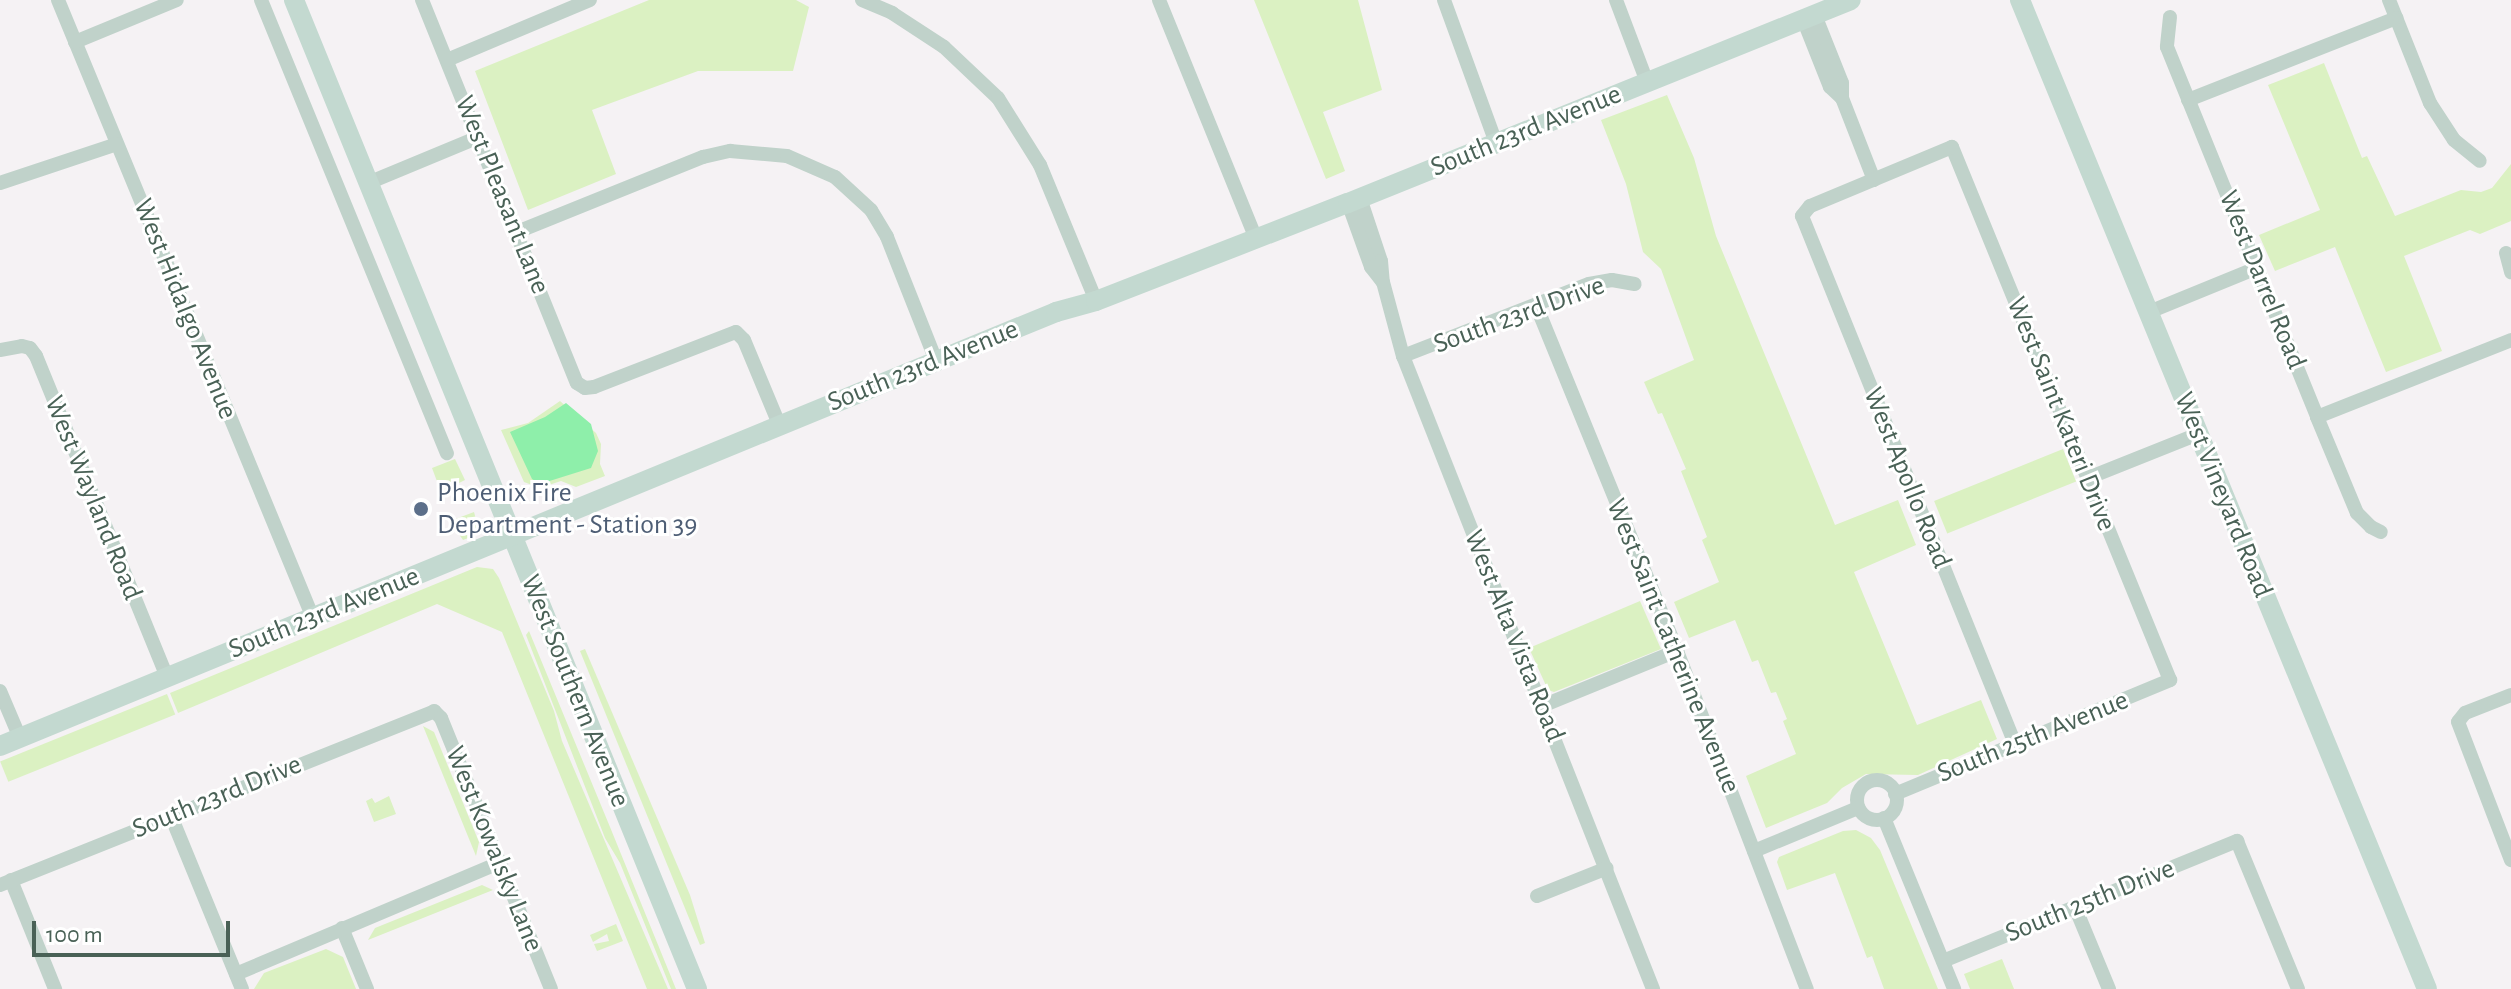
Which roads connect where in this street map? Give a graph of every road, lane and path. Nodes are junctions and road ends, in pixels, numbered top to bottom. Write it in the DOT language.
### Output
graph roads {
  1 [pos="58,0"];
  2 [pos="177,0"];
  3 [pos="261,0"];
  4 [pos="294,0"];
  5 [pos="422,0"];
  6 [pos="590,0"];
  7 [pos="862,0"];
  8 [pos="1159,0"];
  9 [pos="1444,0"];
  10 [pos="1616,0"];
  11 [pos="1851,0"];
  12 [pos="2020,0"];
  13 [pos="2389,0"];
  14 [pos="894,7"];
  15 [pos="1809,17"];
  16 [pos="2170,17"];
  17 [pos="2396,18"];
  18 [pos="75,42"];
  19 [pos="447,60"];
  20 [pos="1647,82"];
  21 [pos="2188,100"];
  22 [pos="479,137"];
  23 [pos="1496,143"];
  24 [pos="117,144"];
  25 [pos="2480,161"];
  26 [pos="1874,180"];
  27 [pos="0,183"];
  28 [pos="368,183"];
  29 [pos="1354,201"];
  30 [pos="517,232"];
  31 [pos="1255,237"];
  32 [pos="2506,253"];
  33 [pos="2257,268"];
  34 [pos="2511,272"];
  35 [pos="1635,284"];
  36 [pos="1096,301"];
  37 [pos="417,303"];
  38 [pos="1536,305"];
  39 [pos="2149,312"];
  40 [pos="390,314"];
  41 [pos="2511,340"];
  42 [pos="0,350"];
  43 [pos="1403,356"];
  44 [pos="936,361"];
  45 [pos="2317,417"];
  46 [pos="779,424"];
  47 [pos="2198,434"];
  48 [pos="447,453"];
  49 [pos="2088,478"];
  50 [pos="2381,532"];
  51 [pos="511,535"];
  52 [pos="313,618"];
  53 [pos="1677,651"];
  54 [pos="167,677"];
  55 [pos="2170,680"];
  56 [pos="0,691"];
  57 [pos="2511,695"];
  58 [pos="1542,706"];
  59 [pos="434,711"];
  60 [pos="20,738"];
  61 [pos="2015,744"];
  62 [pos="0,746"];
  63 [pos="1895,794"];
  64 [pos="1858,808"];
  65 [pos="171,816"];
  66 [pos="1884,818"];
  67 [pos="1754,851"];
  68 [pos="2511,860"];
  69 [pos="499,863"];
  70 [pos="1607,868"];
  71 [pos="6,882"];
  72 [pos="1537,896"];
  73 [pos="2075,907"];
  74 [pos="342,928"];
  75 [pos="1943,961"];
  76 [pos="236,974"];
  77 [pos="55,989"];
  78 [pos="242,989"];
  79 [pos="367,989"];
  80 [pos="551,989"];
  81 [pos="697,989"];
  82 [pos="1653,989"];
  83 [pos="1807,989"];
  84 [pos="1954,989"];
  85 [pos="2109,989"];
  86 [pos="2298,989"];
  87 [pos="2427,989"];
  1 -- 18 [label="street, West Hidalgo Avenue"];
  2 -- 18 [label="street"];
  3 -- 40 [label="street"];
  4 -- 28 [label="street, West Southern Avenue"];
  5 -- 19 [label="street, West Pleasant Lane"];
  6 -- 19 [label="street"];
  7 -- 14 [label="street"];
  8 -- 31 [label="street"];
  9 -- 23 [label="street"];
  10 -- 20 [label="street"];
  11 -- 15 [label="street, South 23rd Avenue"];
  12 -- 39 [label="street, West Vineyard Road"];
  13 -- 17 [label="street"];
  14 -- 36 [label="street"];
  15 -- 20 [label="street, South 23rd Avenue"];
  15 -- 26 [label="street"];
  16 -- 21 [label="street, West Darrel Road"];
  17 -- 21 [label="street"];
  17 -- 25 [label="street"];
  18 -- 24 [label="street, West Hidalgo Avenue"];
  19 -- 22 [label="street, West Pleasant Lane"];
  20 -- 23 [label="street, South 23rd Avenue"];
  21 -- 33 [label="street, West Darrel Road"];
  22 -- 28 [label="street"];
  22 -- 30 [label="street, West Pleasant Lane"];
  23 -- 29 [label="street, South 23rd Avenue"];
  24 -- 27 [label="street"];
  24 -- 52 [label="street, West Hidalgo Avenue"];
  26 -- 49 [label="street, West Saint Kateri Drive"];
  26 -- 61 [label="street, West Apollo Road"];
  28 -- 37 [label="street, West Southern Avenue"];
  29 -- 31 [label="street, South 23rd Avenue"];
  29 -- 43 [label="street, West Alta Vista Road"];
  30 -- 44 [label="street"];
  30 -- 46 [label="street, West Pleasant Lane"];
  31 -- 36 [label="street, South 23rd Avenue"];
  32 -- 34 [label="street"];
  33 -- 39 [label="street"];
  33 -- 45 [label="street, West Darrel Road"];
  35 -- 38 [label="street, South 23rd Drive"];
  36 -- 44 [label="street, South 23rd Avenue"];
  37 -- 40 [label="street"];
  37 -- 51 [label="street, West Southern Avenue"];
  38 -- 43 [label="street, South 23rd Drive"];
  38 -- 53 [label="street, West Saint Catherine Avenue"];
  39 -- 47 [label="street, West Vineyard Road"];
  40 -- 48 [label="street"];
  41 -- 45 [label="street"];
  42 -- 54 [label="street, West Wayland Road"];
  43 -- 58 [label="street, West Alta Vista Road"];
  44 -- 46 [label="street, South 23rd Avenue"];
  45 -- 50 [label="street, West Darrel Road"];
  46 -- 51 [label="street, South 23rd Avenue"];
  47 -- 49 [label="street"];
  47 -- 87 [label="street, West Vineyard Road"];
  49 -- 55 [label="street, West Saint Kateri Drive"];
  51 -- 52 [label="street, South 23rd Avenue"];
  51 -- 81 [label="street, West Southern Avenue"];
  52 -- 54 [label="street, South 23rd Avenue"];
  53 -- 58 [label="street"];
  53 -- 67 [label="street, West Saint Catherine Avenue"];
  54 -- 60 [label="street, South 23rd Avenue"];
  55 -- 61 [label="street, South 25th Avenue"];
  56 -- 60 [label="street"];
  57 -- 68 [label="street"];
  58 -- 70 [label="street, West Alta Vista Road"];
  59 -- 65 [label="street, South 23rd Drive"];
  59 -- 69 [label="street, West Kowalsky Lane"];
  60 -- 62 [label="street, South 23rd Avenue"];
  61 -- 63 [label="street, South 25th Avenue"];
  63 -- 64 [label="street"];
  63 -- 66 [label="street"];
  64 -- 66 [label="street"];
  64 -- 67 [label="street"];
  65 -- 71 [label="street, South 23rd Drive"];
  65 -- 76 [label="street"];
  66 -- 75 [label="street"];
  67 -- 83 [label="street, West Saint Catherine Avenue"];
  69 -- 74 [label="street"];
  69 -- 80 [label="street, West Kowalsky Lane"];
  70 -- 72 [label="street"];
  70 -- 82 [label="street, West Alta Vista Road"];
  71 -- 77 [label="street"];
  73 -- 75 [label="street, South 25th Drive"];
  73 -- 85 [label="street"];
  73 -- 86 [label="street, South 25th Drive"];
  74 -- 76 [label="street"];
  74 -- 79 [label="street"];
  75 -- 84 [label="street"];
  76 -- 78 [label="street"];
}
